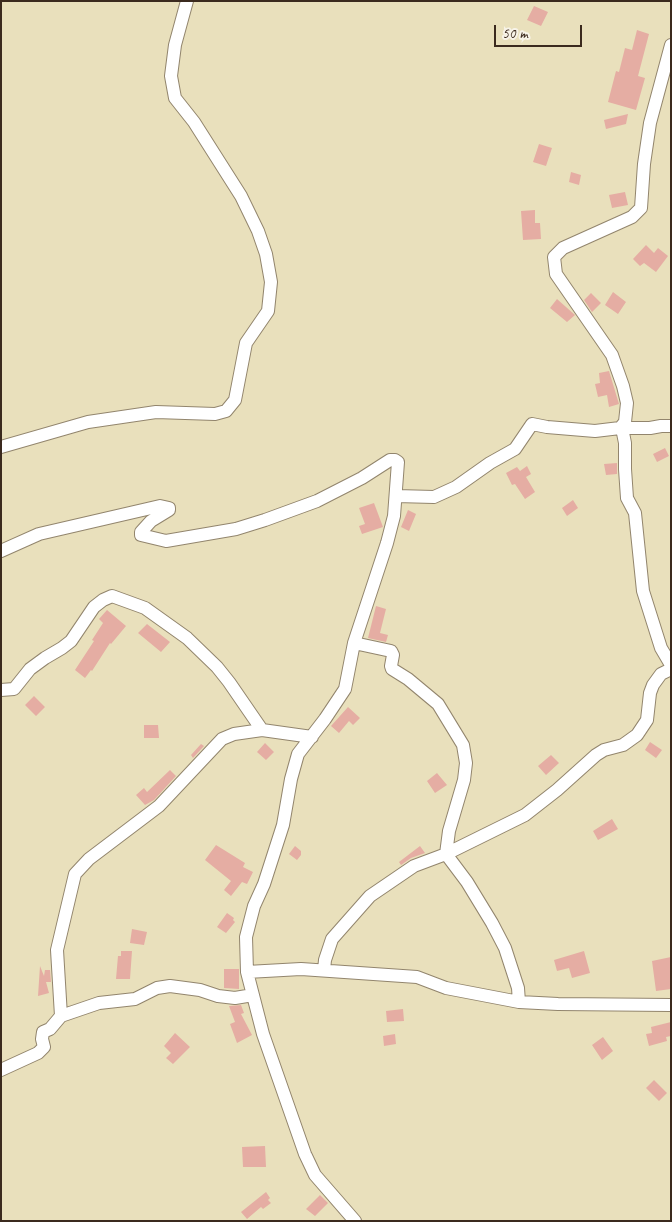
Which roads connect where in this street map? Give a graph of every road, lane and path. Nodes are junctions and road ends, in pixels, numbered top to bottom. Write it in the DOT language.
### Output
graph roads {
  1 [pos="187,1"];
  2 [pos="671,45"];
  3 [pos="671,426"];
  4 [pos="620,428"];
  5 [pos="1,447"];
  6 [pos="396,496"];
  7 [pos="1,551"];
  8 [pos="354,643"];
  9 [pos="671,667"];
  10 [pos="1,690"];
  11 [pos="262,730"];
  12 [pos="312,737"];
  13 [pos="446,854"];
  14 [pos="324,970"];
  15 [pos="247,972"];
  16 [pos="253,995"];
  17 [pos="519,1002"];
  18 [pos="671,1005"];
  19 [pos="60,1016"];
  20 [pos="1,1070"];
  21 [pos="355,1221"];
  1 -- 5 [label="street"];
  2 -- 4 [label="street"];
  3 -- 4 [label="street"];
  4 -- 6 [label="street"];
  4 -- 9 [label="street"];
  6 -- 7 [label="street"];
  6 -- 8 [label="street"];
  8 -- 12 [label="street"];
  8 -- 13 [label="street"];
  9 -- 13 [label="street"];
  10 -- 11 [label="street"];
  11 -- 12 [label="street"];
  11 -- 19 [label="street"];
  12 -- 15 [label="street"];
  13 -- 14 [label="street"];
  13 -- 17 [label="street"];
  14 -- 15 [label="street"];
  14 -- 17 [label="street"];
  15 -- 16 [label="street"];
  16 -- 19 [label="street"];
  16 -- 21 [label="street"];
  17 -- 18 [label="street"];
  19 -- 20 [label="street"];
}
